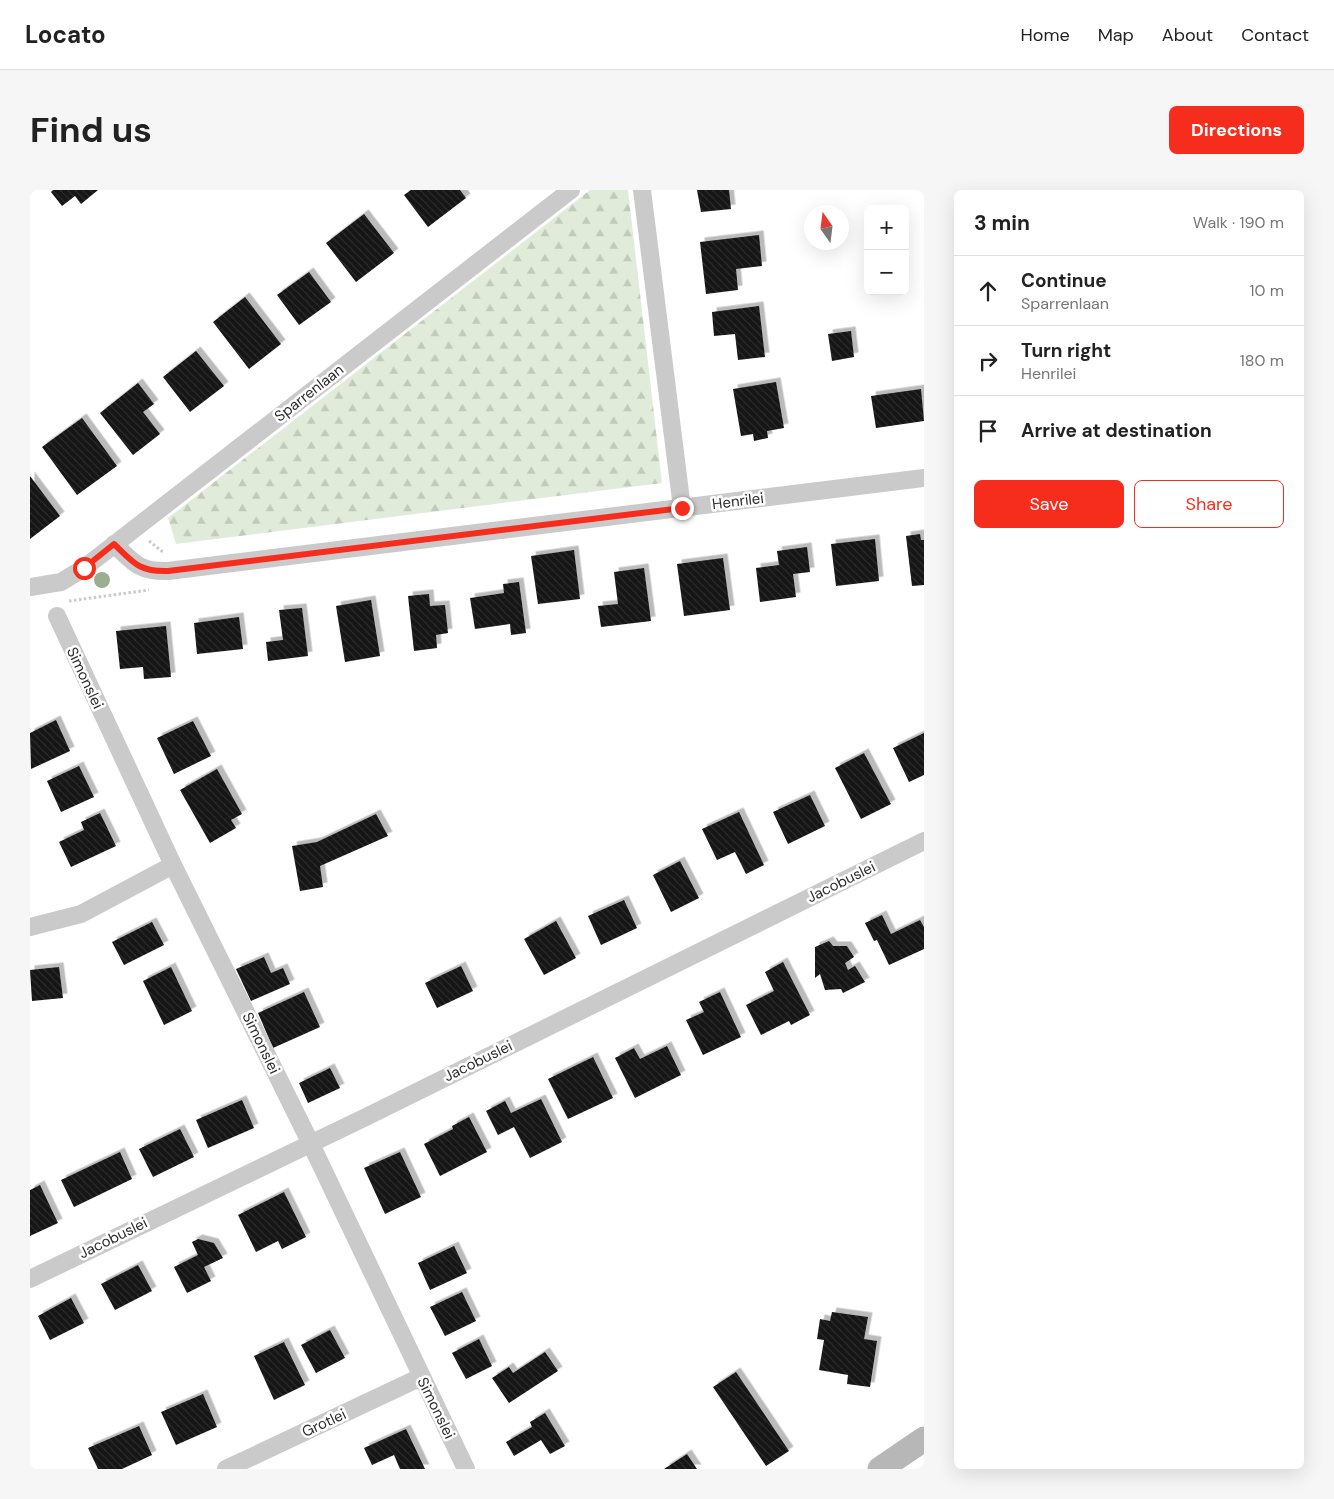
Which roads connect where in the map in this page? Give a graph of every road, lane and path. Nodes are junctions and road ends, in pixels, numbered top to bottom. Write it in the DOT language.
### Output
graph roads {
  1 [pos="571,190"];
  2 [pos="642,190"];
  3 [pos="924,478"];
  4 [pos="682,508"];
  5 [pos="114,544"];
  6 [pos="36,587"];
  7 [pos="57,616"];
  8 [pos="924,841"];
  9 [pos="173,866"];
  10 [pos="30,927"];
  11 [pos="310,1142"];
  12 [pos="30,1279"];
  13 [pos="421,1377"];
  14 [pos="924,1438"];
  15 [pos="226,1469"];
  16 [pos="466,1469"];
  17 [pos="880,1469"];
  1 -- 5 [label="street, Sparrenlaan"];
  2 -- 4 [label="street"];
  3 -- 4 [label="street, Henrilei"];
  4 -- 5 [label="street, Henrilei"];
  5 -- 6 [label="street, Sparrenlaan"];
  7 -- 9 [label="street, Simonslei"];
  8 -- 11 [label="street, Jacobuslei"];
  9 -- 10 [label="street"];
  9 -- 11 [label="street, Simonslei"];
  11 -- 12 [label="street, Jacobuslei"];
  11 -- 13 [label="street, Simonslei"];
  13 -- 15 [label="street, Grotlei"];
  13 -- 16 [label="street, Simonslei"];
  14 -- 17 [label="street"];
}
